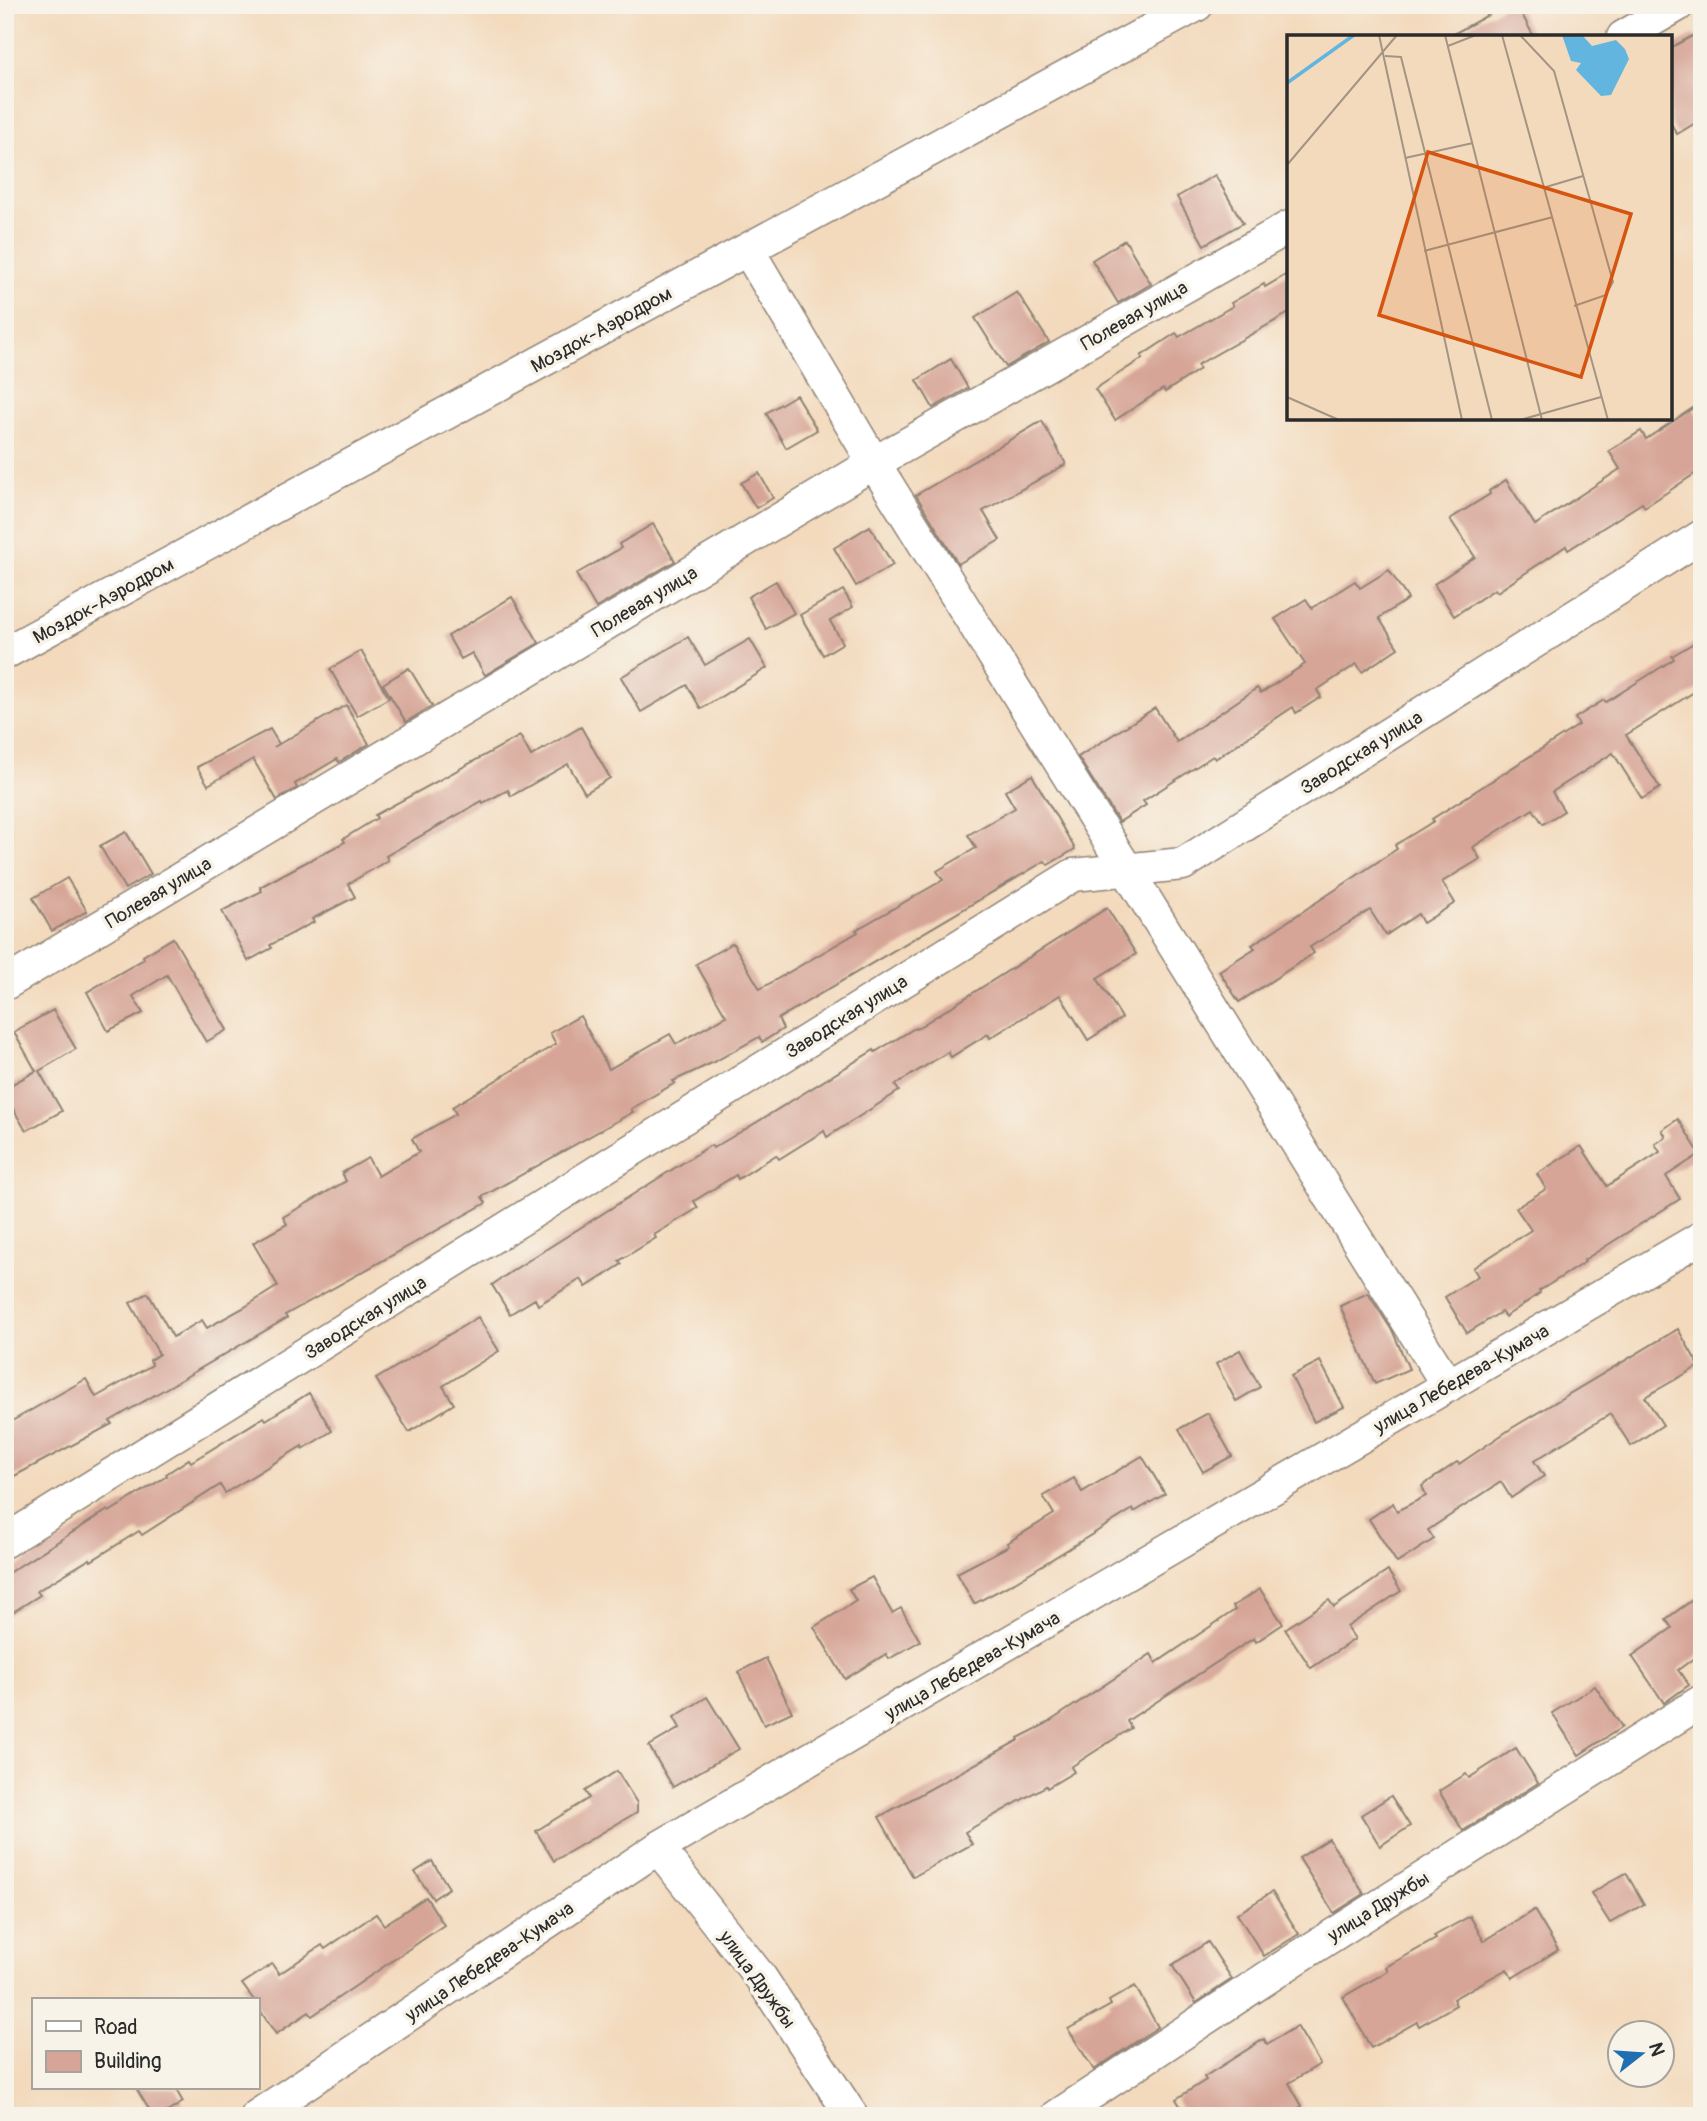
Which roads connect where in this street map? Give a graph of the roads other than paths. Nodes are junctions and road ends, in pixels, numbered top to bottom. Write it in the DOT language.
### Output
graph roads {
  1 [pos="1197,5"];
  2 [pos="1678,5"];
  3 [pos="1626,35"];
  4 [pos="1287,228"];
  5 [pos="748,250"];
  6 [pos="874,463"];
  7 [pos="1702,536"];
  8 [pos="5,653"];
  9 [pos="1126,870"];
  10 [pos="5,984"];
  11 [pos="1702,1237"];
  12 [pos="1448,1386"];
  13 [pos="5,1541"];
  14 [pos="1702,1701"];
  15 [pos="658,1848"];
  16 [pos="257,2116"];
  17 [pos="852,2116"];
  18 [pos="1057,2116"];
  1 -- 5 [label="street, Моздок-Аэродром"];
  2 -- 3 [label="street"];
  4 -- 6 [label="street, Полевая улица"];
  5 -- 6 [label="street"];
  5 -- 8 [label="street, Моздок-Аэродром"];
  6 -- 9 [label="street"];
  6 -- 10 [label="street, Полевая улица"];
  7 -- 9 [label="street, Заводская улица"];
  9 -- 12 [label="street"];
  9 -- 13 [label="street, Заводская улица"];
  11 -- 12 [label="street, улица Лебедева-Кумача"];
  12 -- 15 [label="street, улица Лебедева-Кумача"];
  14 -- 18 [label="street, улица Дружбы"];
  15 -- 16 [label="street, улица Лебедева-Кумача"];
  15 -- 17 [label="street, улица Дружбы"];
}
